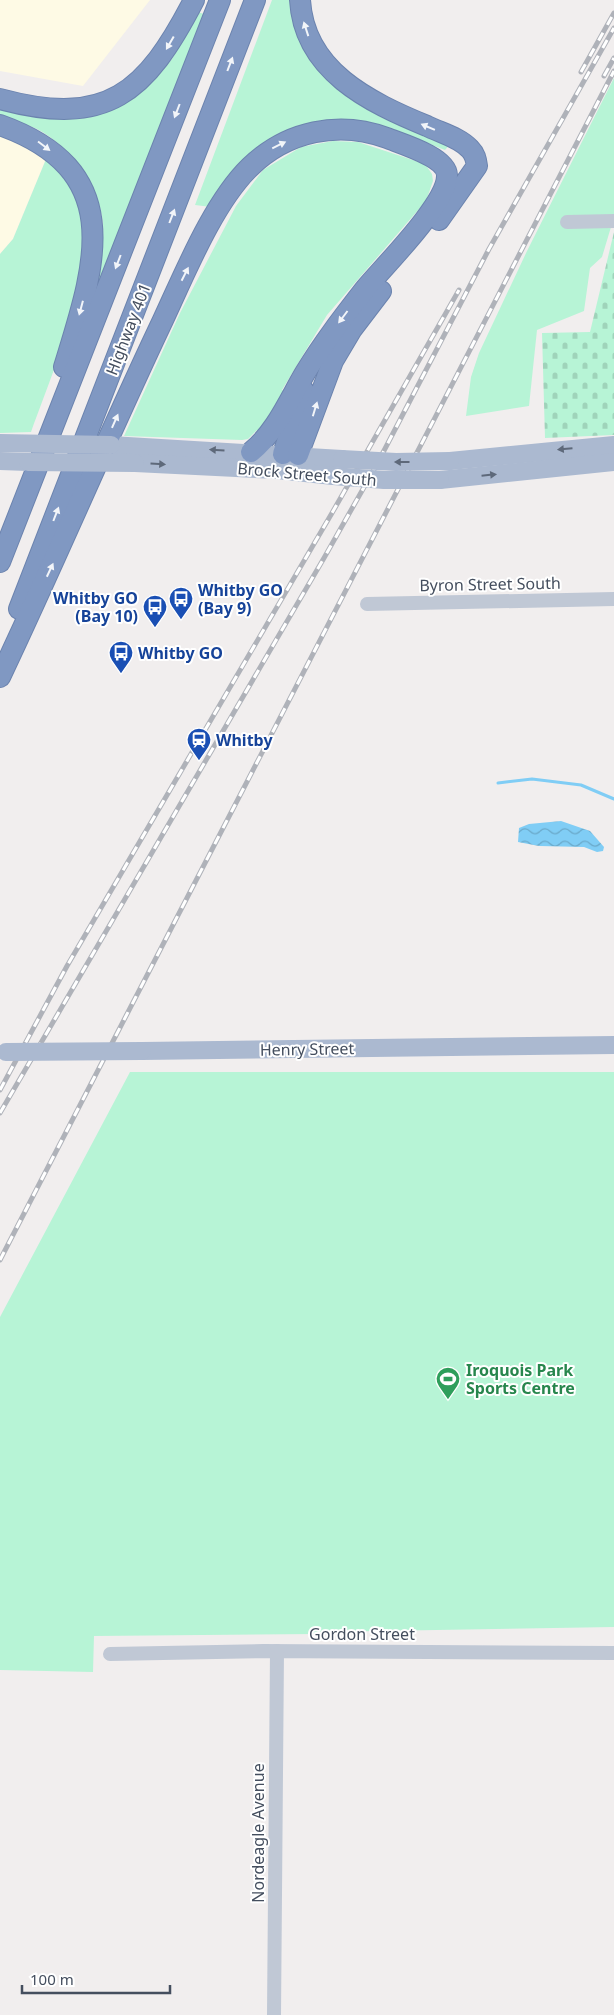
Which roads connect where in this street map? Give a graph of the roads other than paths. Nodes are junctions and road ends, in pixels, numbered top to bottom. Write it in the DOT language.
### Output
graph roads {
  1 [pos="194,0"];
  2 [pos="220,0"];
  3 [pos="256,0"];
  4 [pos="300,0"];
  5 [pos="0,99"];
  6 [pos="0,125"];
  7 [pos="614,221"];
  8 [pos="567,222"];
  9 [pos="319,352"];
  10 [pos="0,443"];
  11 [pos="614,445"];
  12 [pos="250,452"];
  13 [pos="0,462"];
  14 [pos="614,462"];
  15 [pos="287,463"];
  16 [pos="0,552"];
  17 [pos="0,562"];
  18 [pos="614,599"];
  19 [pos="367,604"];
  20 [pos="0,657"];
  21 [pos="0,678"];
  22 [pos="614,1045"];
  23 [pos="3,1052"];
  24 [pos="277,1651"];
  25 [pos="614,1653"];
  26 [pos="110,1654"];
  27 [pos="274,2015"];
  1 -- 5 [label="highway, one-way"];
  2 -- 17 [label="highway, Highway 401, one-way"];
  20 -- 3 [label="highway, Highway 401, one-way"];
  15 -- 4 [label="highway, one-way"];
  6 -- 16 [label="highway, one-way"];
  7 -- 8 [label="street"];
  9 -- 12 [label="highway"];
  9 -- 15 [label="highway"];
  21 -- 9 [label="highway, one-way"];
  12 -- 10 [label="main road, Brock Street South, one-way, bridge"];
  11 -- 15 [label="main road, Brock Street South, one-way, bridge"];
  12 -- 15 [label="main road, Brock Street South"];
  13 -- 15 [label="main road, Brock Street South, one-way, bridge"];
  15 -- 14 [label="main road, Brock Street South, one-way, bridge"];
  18 -- 19 [label="street, Byron Street South"];
  22 -- 23 [label="main road, Henry Street, bridge"];
  24 -- 25 [label="street, Gordon Street"];
  24 -- 26 [label="street, Gordon Street"];
  24 -- 27 [label="street, Nordeagle Avenue"];
}
